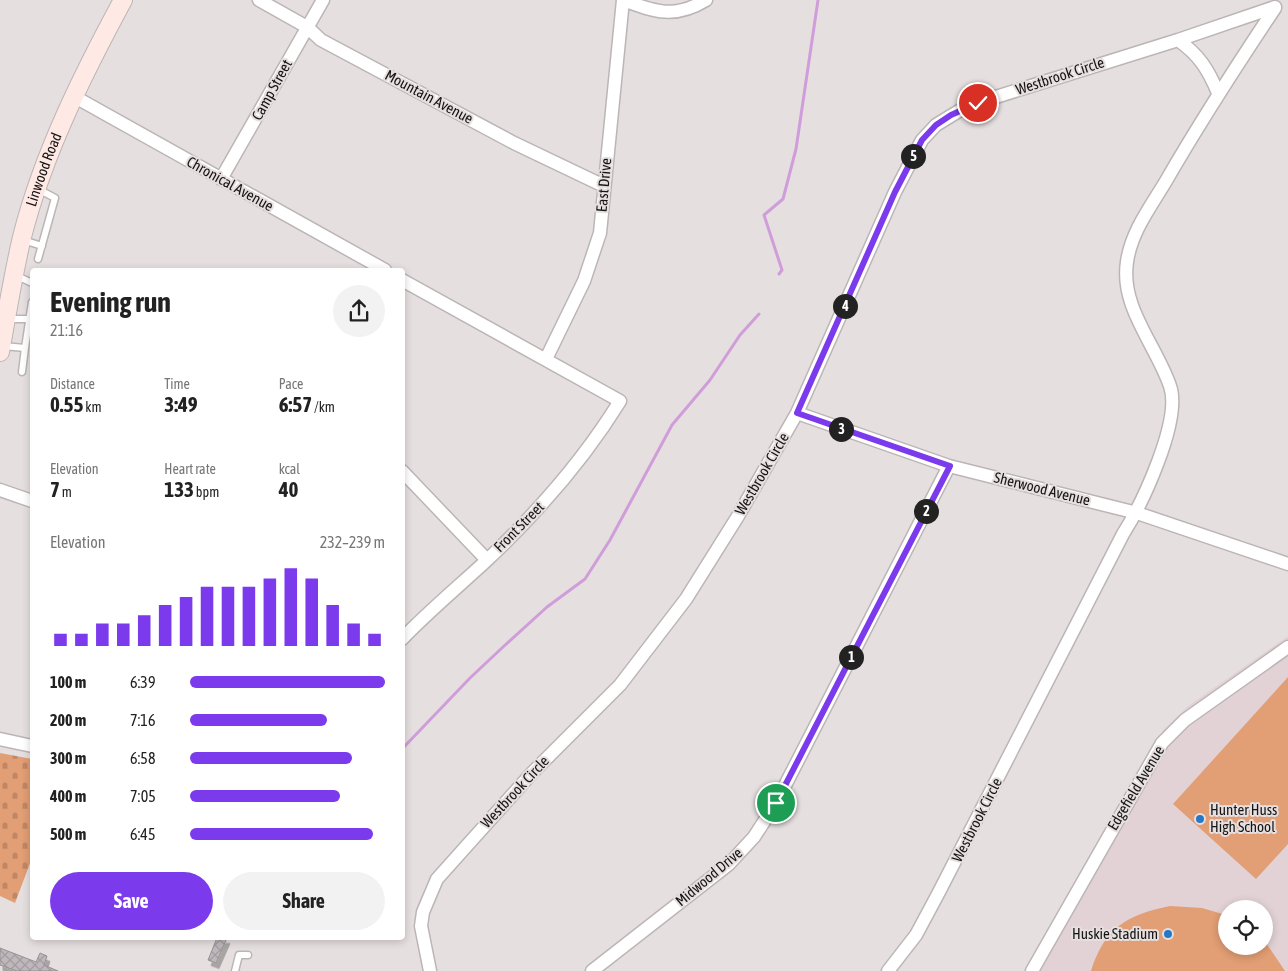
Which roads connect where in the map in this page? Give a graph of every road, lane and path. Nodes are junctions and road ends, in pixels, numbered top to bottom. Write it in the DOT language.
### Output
graph roads {
  1 [pos="123,0"];
  2 [pos="259,0"];
  3 [pos="323,0"];
  4 [pos="623,0"];
  5 [pos="706,0"];
  6 [pos="1277,4"];
  7 [pos="307,27"];
  8 [pos="1178,40"];
  9 [pos="1218,93"];
  10 [pos="75,96"];
  11 [pos="221,180"];
  12 [pos="604,186"];
  13 [pos="38,189"];
  14 [pos="22,240"];
  15 [pos="42,246"];
  16 [pos="38,259"];
  17 [pos="381,268"];
  18 [pos="14,274"];
  19 [pos="405,282"];
  20 [pos="30,283"];
  21 [pos="6,319"];
  22 [pos="30,319"];
  23 [pos="25,348"];
  24 [pos="1,349"];
  25 [pos="546,359"];
  26 [pos="22,372"];
  27 [pos="797,413"];
  28 [pos="950,466"];
  29 [pos="405,474"];
  30 [pos="0,490"];
  31 [pos="30,500"];
  32 [pos="1136,513"];
  33 [pos="487,560"];
  34 [pos="1288,564"];
  35 [pos="405,636"];
  36 [pos="1288,647"];
  37 [pos="0,738"];
  38 [pos="30,746"];
  39 [pos="248,955"];
  40 [pos="234,971"];
  41 [pos="430,971"];
  42 [pos="592,971"];
  43 [pos="888,971"];
  44 [pos="1032,971"];
  1 -- 10 [label="main road, Linwood Road"];
  2 -- 7 [label="street, Mountain Avenue"];
  3 -- 7 [label="street, Camp Street"];
  4 -- 5 [label="street"];
  4 -- 12 [label="street, East Drive"];
  6 -- 8 [label="street, Westbrook Circle"];
  6 -- 9 [label="street, Westbrook Circle"];
  7 -- 11 [label="street, Camp Street"];
  7 -- 12 [label="street, Mountain Avenue"];
  8 -- 9 [label="street"];
  8 -- 27 [label="street, Westbrook Circle"];
  9 -- 32 [label="street, Westbrook Circle"];
  10 -- 11 [label="street, Chronical Avenue"];
  10 -- 13 [label="main road, Linwood Road"];
  11 -- 17 [label="street, Chronical Avenue"];
  12 -- 25 [label="street, East Drive"];
  13 -- 14 [label="main road, Linwood Road"];
  13 -- 15 [label="lane"];
  14 -- 15 [label="lane"];
  14 -- 18 [label="main road, Linwood Road"];
  15 -- 16 [label="lane"];
  18 -- 20 [label="lane"];
  18 -- 21 [label="main road, Linwood Road"];
  19 -- 25 [label="street"];
  21 -- 22 [label="lane"];
  21 -- 24 [label="main road, Linwood Road"];
  22 -- 23 [label="lane"];
  23 -- 24 [label="lane"];
  23 -- 26 [label="lane"];
  25 -- 33 [label="street, Front Street"];
  27 -- 28 [label="street, Sherwood Avenue"];
  27 -- 41 [label="street, Westbrook Circle"];
  28 -- 32 [label="street, Sherwood Avenue"];
  28 -- 42 [label="street, Midwood Drive"];
  29 -- 33 [label="street"];
  30 -- 31 [label="street"];
  32 -- 34 [label="street, Sherwood Avenue"];
  32 -- 43 [label="street, Westbrook Circle"];
  33 -- 35 [label="street, Front Street"];
  36 -- 44 [label="street, Edgefield Avenue"];
  37 -- 38 [label="street"];
  39 -- 40 [label="lane"];
}
